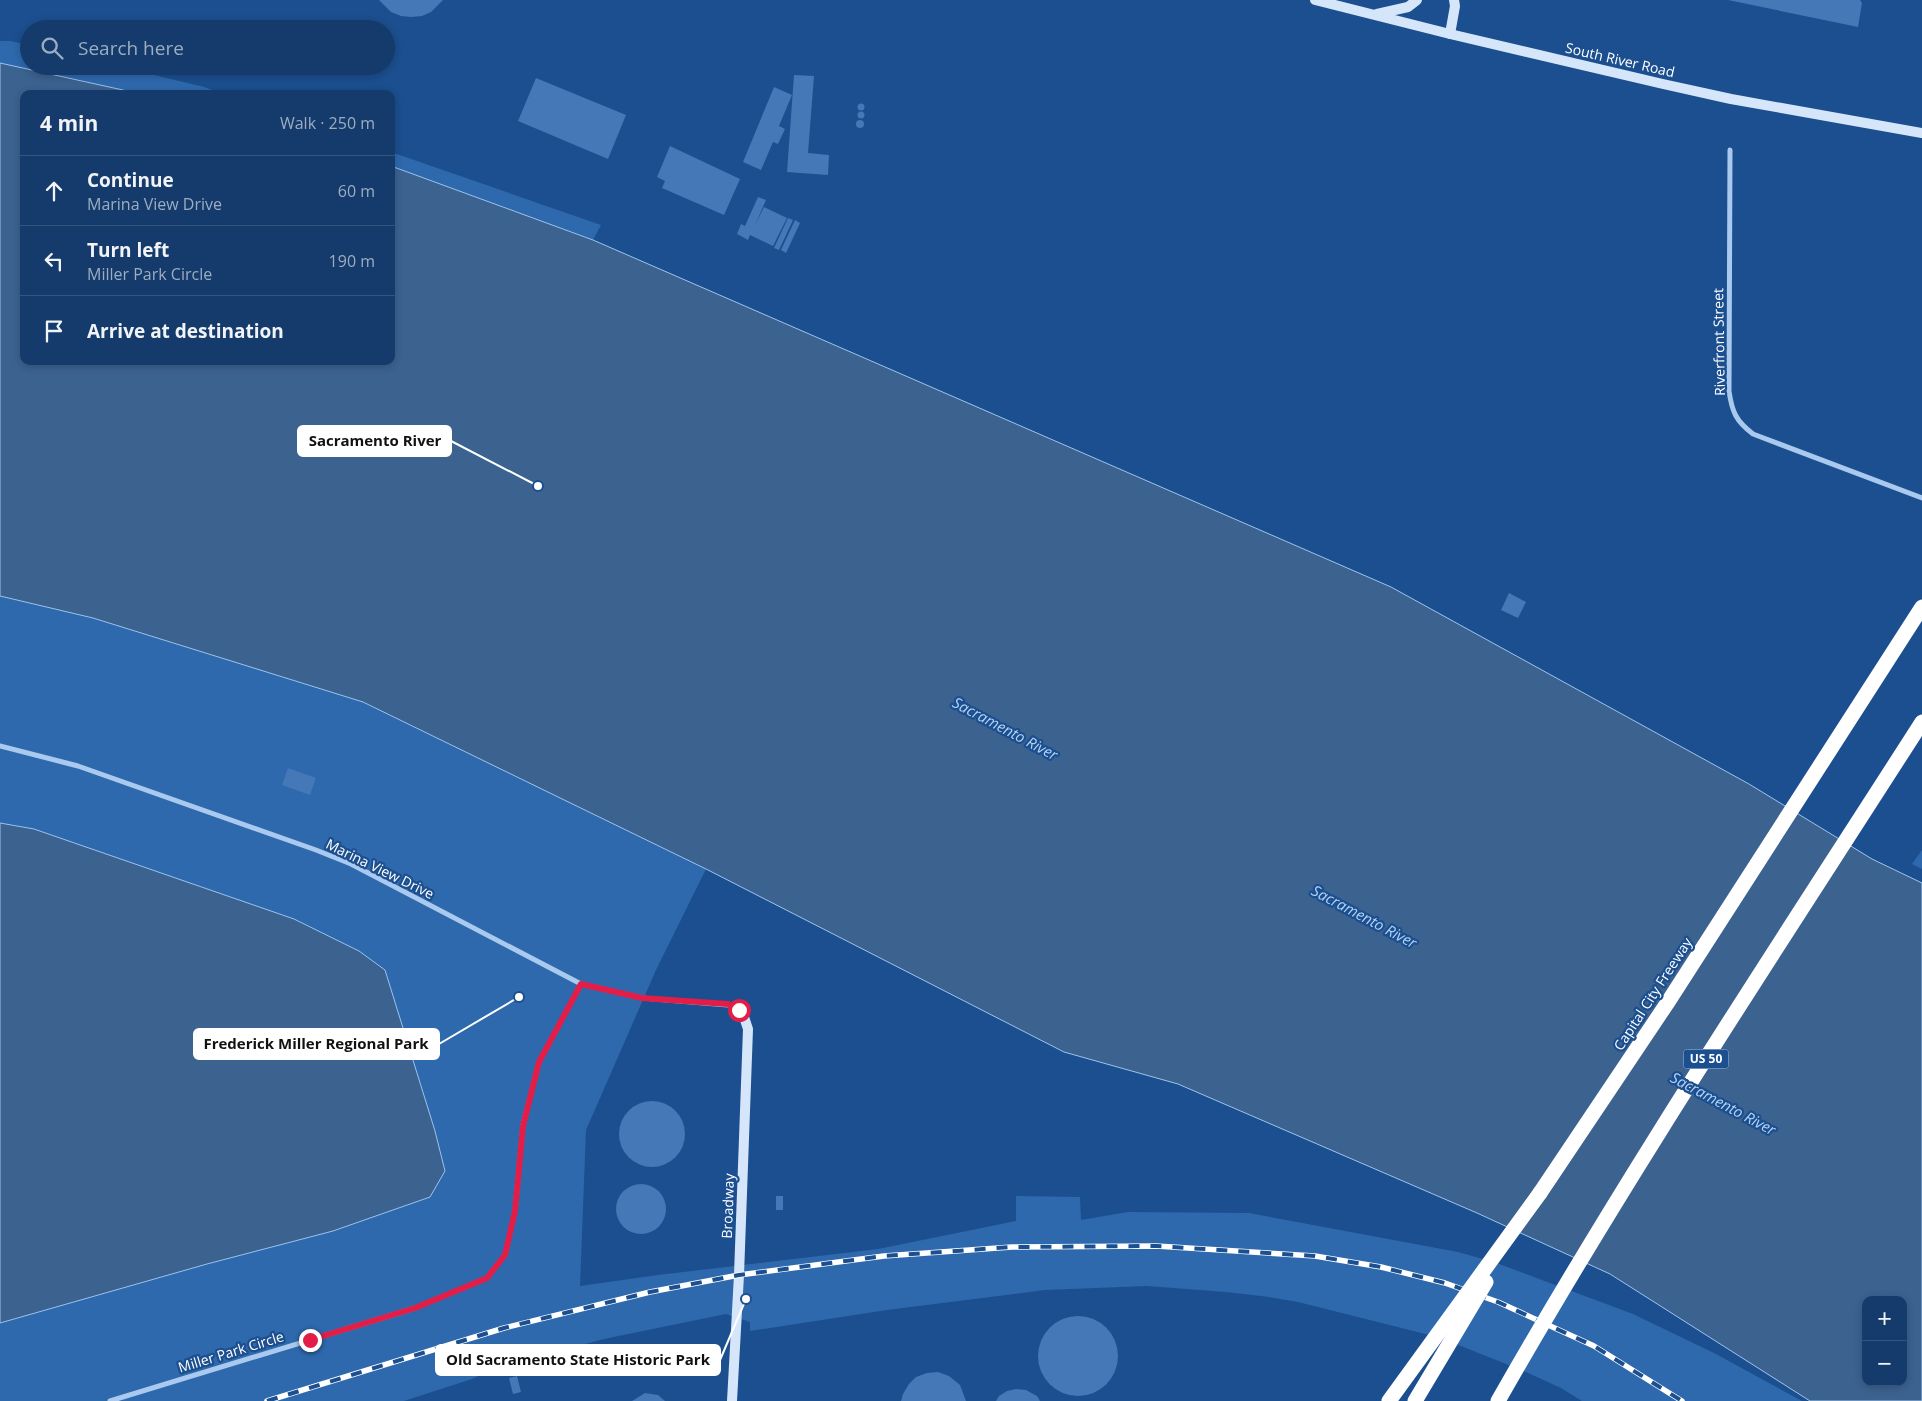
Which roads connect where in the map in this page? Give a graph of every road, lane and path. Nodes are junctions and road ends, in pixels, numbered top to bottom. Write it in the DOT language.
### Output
graph roads {
  1 [pos="1315,0"];
  2 [pos="1417,0"];
  3 [pos="1454,0"];
  4 [pos="1374,15"];
  5 [pos="1450,34"];
  6 [pos="1922,133"];
  7 [pos="1730,150"];
  8 [pos="1922,498"];
  9 [pos="1922,607"];
  10 [pos="1922,722"];
  11 [pos="0,746"];
  12 [pos="581,984"];
  13 [pos="743,1014"];
  14 [pos="1540,1193"];
  15 [pos="110,1401"];
  16 [pos="732,1401"];
  17 [pos="1389,1401"];
  18 [pos="1415,1401"];
  19 [pos="1498,1401"];
  1 -- 4 [label="street, South River Road"];
  2 -- 4 [label="street"];
  3 -- 5 [label="street"];
  4 -- 5 [label="street, South River Road"];
  5 -- 6 [label="street, South River Road"];
  7 -- 8 [label="street, Riverfront Street"];
  9 -- 14 [label="highway, Capital City Freeway"];
  10 -- 19 [label="highway, US 50, bridge"];
  11 -- 12 [label="street, Marina View Drive"];
  12 -- 13 [label="street, Marina View Drive"];
  12 -- 15 [label="street, Miller Park Circle"];
  13 -- 16 [label="street, Broadway"];
  14 -- 17 [label="highway, bridge"];
  14 -- 18 [label="highway, Capital City Freeway, bridge"];
}
